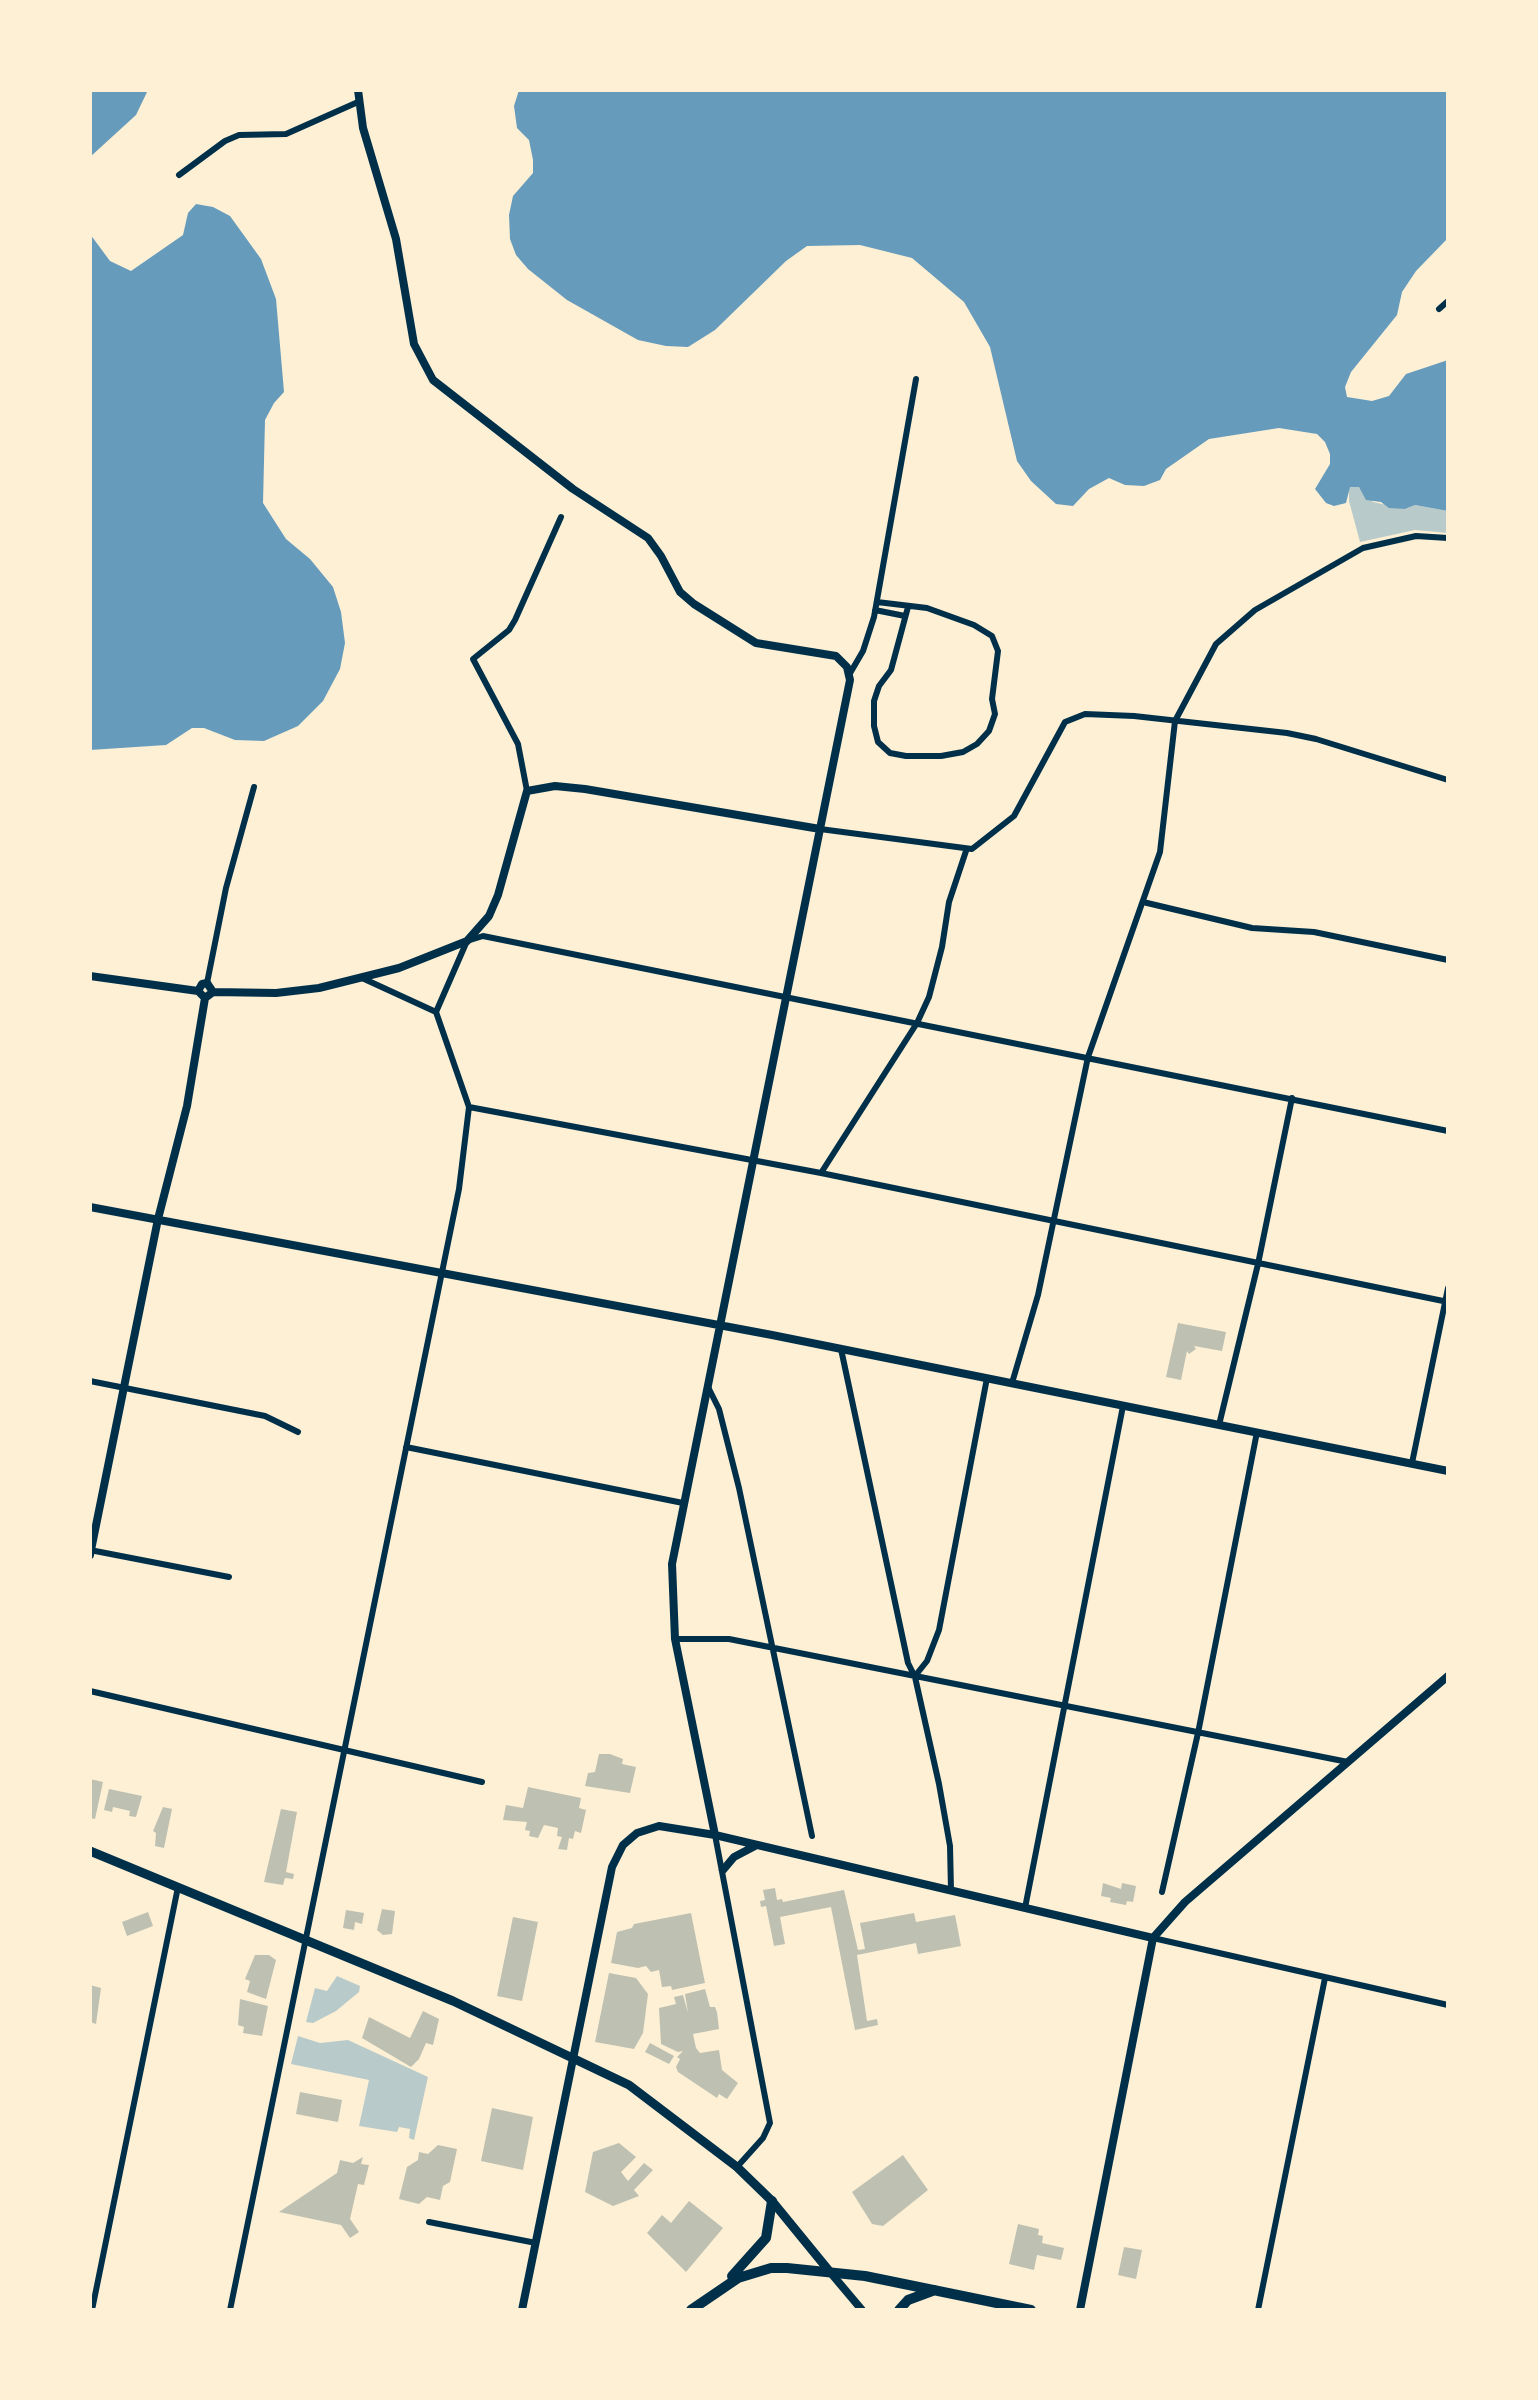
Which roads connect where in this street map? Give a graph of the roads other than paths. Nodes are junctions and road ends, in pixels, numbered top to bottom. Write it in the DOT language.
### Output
graph roads {
  1 [pos="358,90"];
  2 [pos="358,102"];
  3 [pos="179,175"];
  4 [pos="1448,302"];
  5 [pos="1438,309"];
  6 [pos="916,379"];
  7 [pos="561,517"];
  8 [pos="1448,538"];
  9 [pos="876,606"];
  10 [pos="908,607"];
  11 [pos="905,616"];
  12 [pos="849,675"];
  13 [pos="1175,721"];
  14 [pos="1448,780"];
  15 [pos="254,787"];
  16 [pos="527,791"];
  17 [pos="820,829"];
  18 [pos="966,850"];
  19 [pos="1143,902"];
  20 [pos="467,941"];
  21 [pos="1448,960"];
  22 [pos="90,976"];
  23 [pos="362,978"];
  24 [pos="207,983"];
  25 [pos="213,992"];
  26 [pos="202,994"];
  27 [pos="786,996"];
  28 [pos="436,1012"];
  29 [pos="917,1023"];
  30 [pos="1088,1057"];
  31 [pos="1292,1098"];
  32 [pos="468,1107"];
  33 [pos="1448,1131"];
  34 [pos="754,1161"];
  35 [pos="821,1173"];
  36 [pos="90,1207"];
  37 [pos="158,1219"];
  38 [pos="1054,1221"];
  39 [pos="1258,1264"];
  40 [pos="442,1272"];
  41 [pos="1448,1288"];
  42 [pos="1447,1302"];
  43 [pos="718,1325"];
  44 [pos="841,1349"];
  45 [pos="987,1378"];
  46 [pos="90,1381"];
  47 [pos="1012,1383"];
  48 [pos="125,1388"];
  49 [pos="708,1388"];
  50 [pos="1123,1406"];
  51 [pos="1219,1425"];
  52 [pos="298,1432"];
  53 [pos="1256,1432"];
  54 [pos="406,1447"];
  55 [pos="1412,1464"];
  56 [pos="1448,1471"];
  57 [pos="682,1504"];
  58 [pos="90,1552"];
  59 [pos="229,1577"];
  60 [pos="675,1639"];
  61 [pos="771,1648"];
  62 [pos="1448,1676"];
  63 [pos="914,1677"];
  64 [pos="90,1690"];
  65 [pos="1062,1707"];
  66 [pos="1198,1733"];
  67 [pos="344,1750"];
  68 [pos="1349,1762"];
  69 [pos="482,1782"];
  70 [pos="715,1835"];
  71 [pos="812,1836"];
  72 [pos="756,1845"];
  73 [pos="90,1851"];
  74 [pos="723,1870"];
  75 [pos="178,1886"];
  76 [pos="951,1890"];
  77 [pos="1162,1892"];
  78 [pos="1025,1908"];
  79 [pos="1153,1938"];
  80 [pos="307,1940"];
  81 [pos="1326,1978"];
  82 [pos="1448,2005"];
  83 [pos="576,2057"];
  84 [pos="737,2167"];
  85 [pos="772,2200"];
  86 [pos="429,2222"];
  87 [pos="536,2244"];
  88 [pos="830,2272"];
  89 [pos="717,2290"];
  90 [pos="936,2290"];
  91 [pos="92,2310"];
  92 [pos="230,2310"];
  93 [pos="522,2310"];
  94 [pos="691,2310"];
  95 [pos="862,2310"];
  96 [pos="898,2310"];
  97 [pos="1031,2310"];
  98 [pos="1080,2310"];
  99 [pos="1258,2310"];
  1 -- 2 [label="street"];
  2 -- 3 [label="street"];
  2 -- 12 [label="street"];
  4 -- 5 [label="street"];
  6 -- 9 [label="street"];
  7 -- 16 [label="street"];
  8 -- 13 [label="street"];
  9 -- 10 [label="street"];
  9 -- 11 [label="street"];
  9 -- 12 [label="street"];
  10 -- 11 [label="street"];
  10 -- 11 [label="street"];
  12 -- 17 [label="street"];
  13 -- 14 [label="street"];
  13 -- 18 [label="street"];
  13 -- 19 [label="street"];
  15 -- 24 [label="street"];
  16 -- 17 [label="street"];
  16 -- 20 [label="street"];
  17 -- 18 [label="street"];
  17 -- 27 [label="street"];
  18 -- 29 [label="street"];
  19 -- 21 [label="street"];
  19 -- 30 [label="street"];
  20 -- 23 [label="street"];
  20 -- 27 [label="street"];
  20 -- 28 [label="street"];
  22 -- 26 [label="street"];
  23 -- 25 [label="street"];
  23 -- 28 [label="street"];
  24 -- 25 [label="street"];
  24 -- 26 [label="street"];
  25 -- 26 [label="street"];
  26 -- 37 [label="street"];
  27 -- 29 [label="street"];
  27 -- 34 [label="street"];
  28 -- 32 [label="street"];
  29 -- 30 [label="street"];
  29 -- 35 [label="street"];
  30 -- 31 [label="street"];
  30 -- 38 [label="street"];
  31 -- 33 [label="street"];
  31 -- 39 [label="street"];
  32 -- 34 [label="street"];
  32 -- 40 [label="street"];
  34 -- 35 [label="street"];
  34 -- 43 [label="street"];
  35 -- 38 [label="street"];
  36 -- 37 [label="street"];
  37 -- 40 [label="street"];
  37 -- 48 [label="street"];
  38 -- 39 [label="street"];
  38 -- 47 [label="street"];
  39 -- 42 [label="street"];
  39 -- 51 [label="street"];
  40 -- 43 [label="street"];
  40 -- 54 [label="street"];
  41 -- 42 [label="street"];
  42 -- 55 [label="street"];
  43 -- 44 [label="street"];
  43 -- 49 [label="street"];
  44 -- 45 [label="street"];
  44 -- 63 [label="street"];
  45 -- 47 [label="street"];
  45 -- 63 [label="street"];
  46 -- 48 [label="street"];
  47 -- 50 [label="street"];
  48 -- 52 [label="street"];
  48 -- 58 [label="street"];
  49 -- 57 [label="street"];
  49 -- 61 [label="street"];
  50 -- 51 [label="street"];
  50 -- 65 [label="street"];
  51 -- 53 [label="street"];
  53 -- 55 [label="street"];
  53 -- 66 [label="street"];
  54 -- 57 [label="street"];
  54 -- 67 [label="street"];
  55 -- 56 [label="street"];
  57 -- 60 [label="street"];
  58 -- 59 [label="street"];
  60 -- 61 [label="street"];
  60 -- 70 [label="street"];
  61 -- 63 [label="street"];
  61 -- 71 [label="street"];
  62 -- 68 [label="street"];
  63 -- 65 [label="street"];
  63 -- 76 [label="street"];
  64 -- 67 [label="street"];
  65 -- 66 [label="street"];
  65 -- 78 [label="street"];
  66 -- 68 [label="street"];
  66 -- 77 [label="street"];
  67 -- 69 [label="street"];
  67 -- 80 [label="street"];
  68 -- 79 [label="street"];
  70 -- 72 [label="street"];
  70 -- 74 [label="street"];
  70 -- 83 [label="street"];
  72 -- 74 [label="street"];
  72 -- 76 [label="street"];
  73 -- 75 [label="main road"];
  74 -- 84 [label="street"];
  75 -- 80 [label="main road"];
  75 -- 91 [label="street"];
  76 -- 78 [label="street"];
  78 -- 79 [label="street"];
  79 -- 81 [label="street"];
  79 -- 98 [label="street"];
  80 -- 83 [label="main road"];
  80 -- 92 [label="street"];
  81 -- 82 [label="street"];
  81 -- 99 [label="street"];
  83 -- 84 [label="main road"];
  83 -- 87 [label="street"];
  84 -- 85 [label="main road"];
  85 -- 88 [label="main road"];
  85 -- 89 [label="main road"];
  86 -- 87 [label="street"];
  87 -- 93 [label="street"];
  88 -- 89 [label="main road"];
  88 -- 90 [label="main road"];
  88 -- 95 [label="street"];
  89 -- 94 [label="main road"];
  90 -- 96 [label="main road"];
  90 -- 97 [label="main road"];
}
